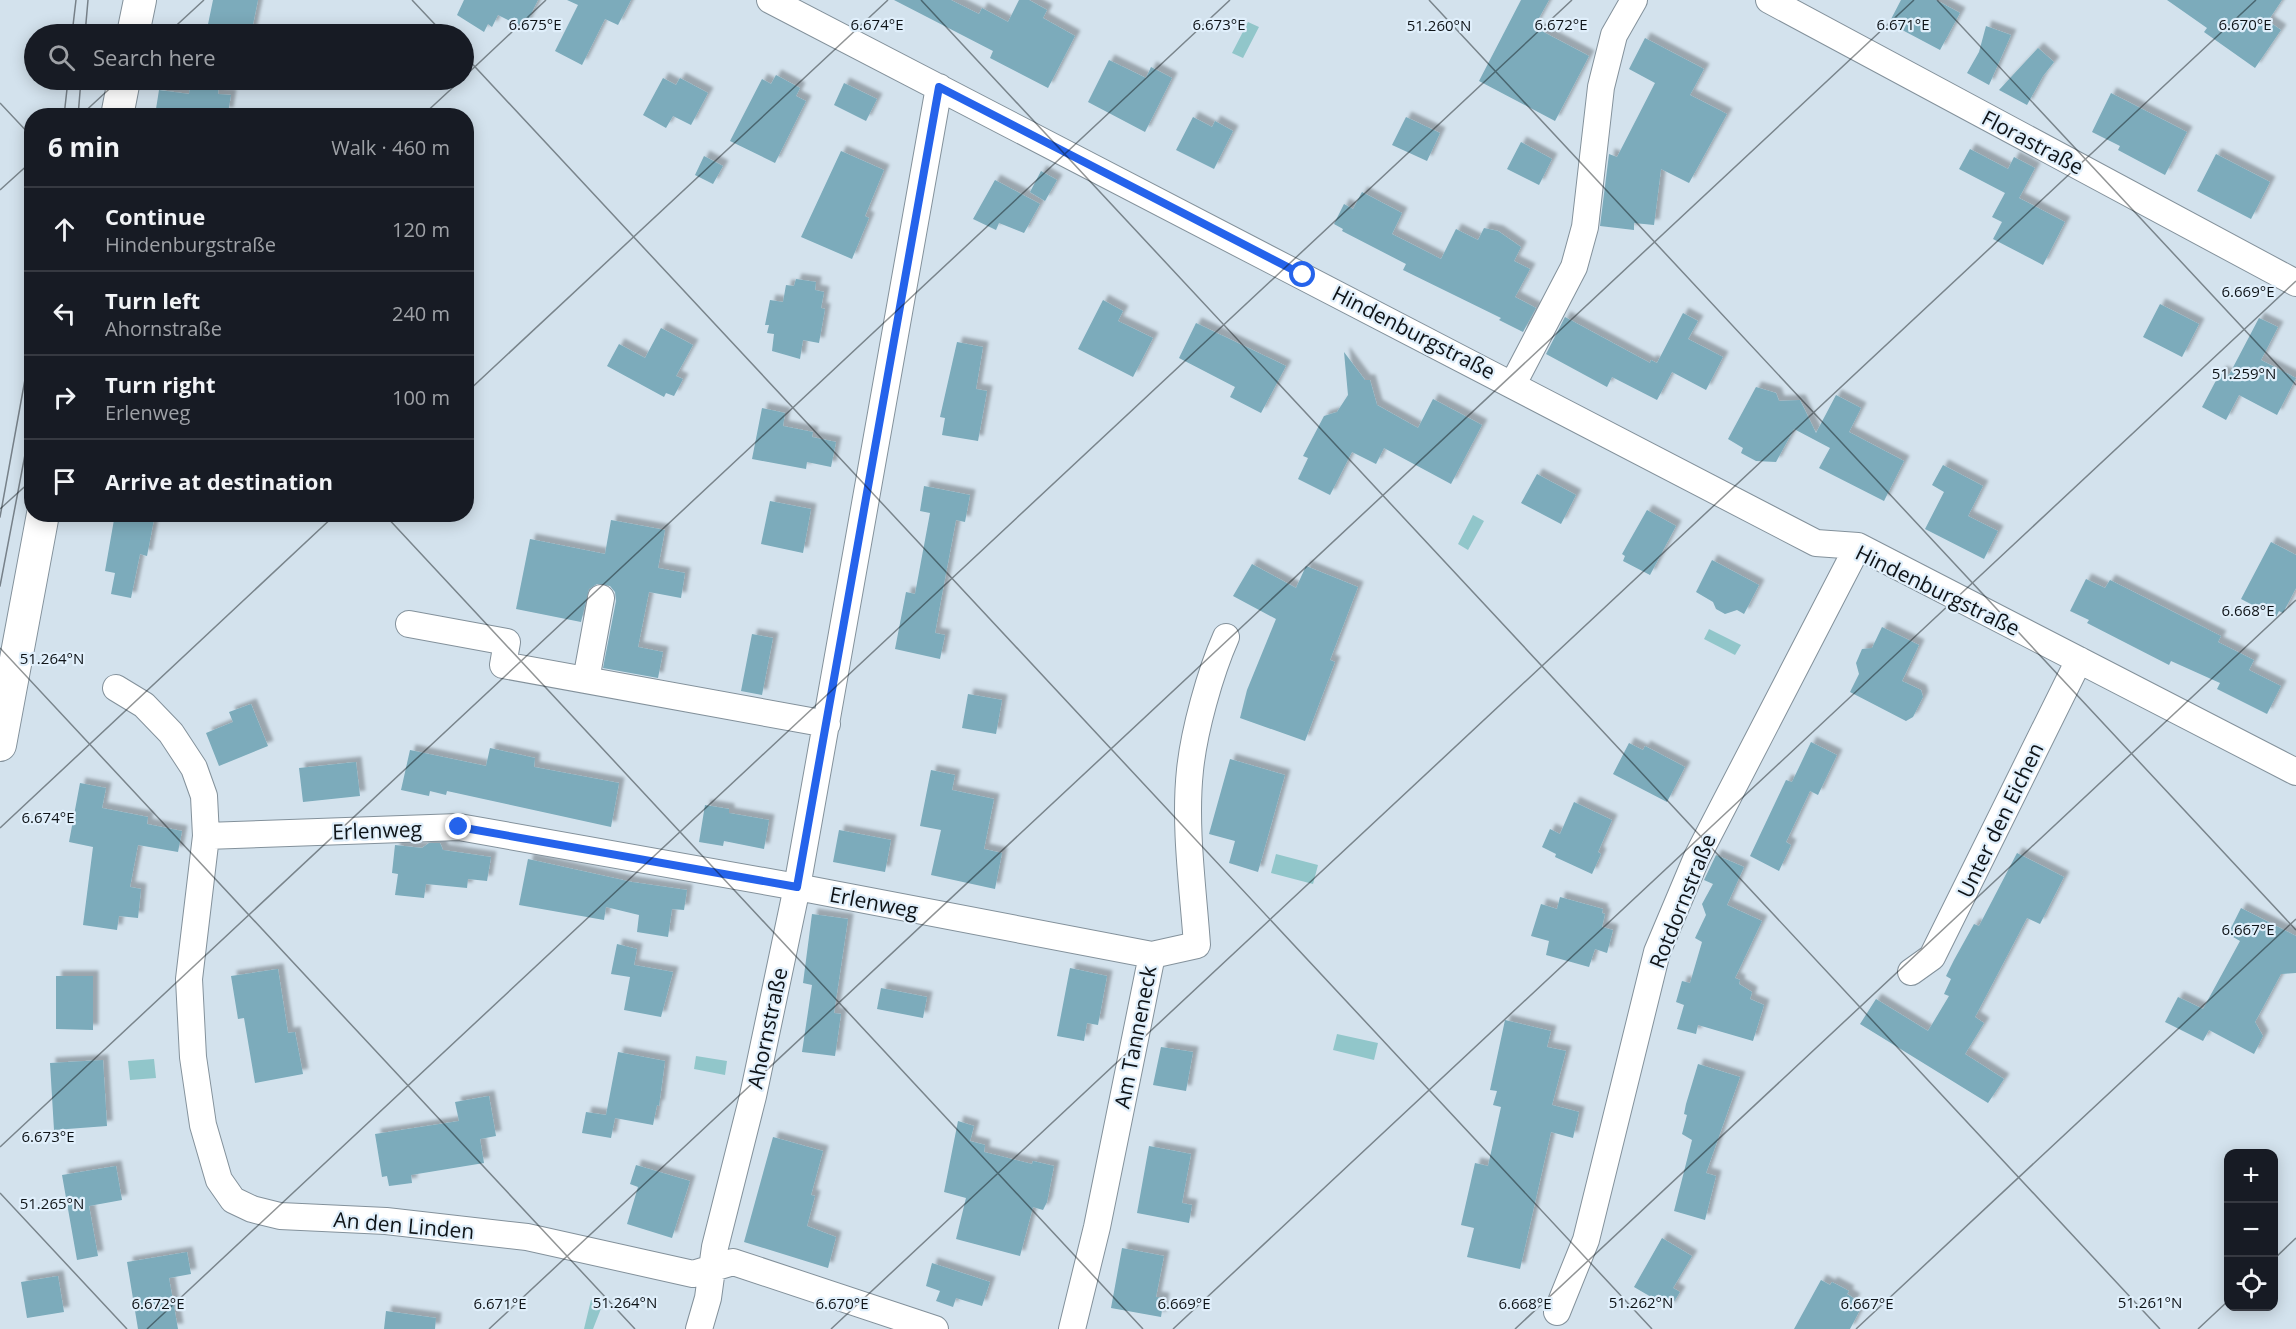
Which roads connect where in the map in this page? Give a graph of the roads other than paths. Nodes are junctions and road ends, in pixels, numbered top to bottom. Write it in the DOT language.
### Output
graph roads {
  1 [pos="140,0"];
  2 [pos="770,0"];
  3 [pos="1634,0"];
  4 [pos="1769,0"];
  5 [pos="135,24"];
  6 [pos="939,87"];
  7 [pos="122,90"];
  8 [pos="119,108"];
  9 [pos="2296,284"];
  10 [pos="1513,384"];
  11 [pos="42,522"];
  12 [pos="1858,546"];
  13 [pos="601,598"];
  14 [pos="409,624"];
  15 [pos="1226,638"];
  16 [pos="2079,660"];
  17 [pos="586,681"];
  18 [pos="116,687"];
  19 [pos="826,724"];
  20 [pos="0,745"];
  21 [pos="2294,766"];
  22 [pos="206,836"];
  23 [pos="797,887"];
  24 [pos="1152,955"];
  25 [pos="1911,972"];
  26 [pos="711,1268"];
  27 [pos="1557,1312"];
  28 [pos="699,1329"];
  29 [pos="935,1329"];
  30 [pos="1072,1329"];
  1 -- 5 [label="main road"];
  2 -- 6 [label="street, Hindenburgstraße"];
  3 -- 10 [label="street, Hindenburgstraße"];
  4 -- 9 [label="street, Florastraße"];
  6 -- 10 [label="street, Hindenburgstraße"];
  6 -- 19 [label="street, Ahornstraße"];
  7 -- 8 [label="main road"];
  10 -- 12 [label="street, Hindenburgstraße"];
  11 -- 20 [label="main road"];
  12 -- 16 [label="street, Hindenburgstraße"];
  12 -- 27 [label="street, Rotdornstraße"];
  13 -- 17 [label="street"];
  14 -- 17 [label="street"];
  15 -- 24 [label="street, Am Tanneneck"];
  16 -- 21 [label="street, Hindenburgstraße"];
  16 -- 25 [label="street, Unter den Eichen"];
  17 -- 19 [label="street"];
  18 -- 22 [label="street"];
  19 -- 23 [label="street, Ahornstraße"];
  22 -- 23 [label="street, Erlenweg"];
  22 -- 26 [label="street, An den Linden"];
  23 -- 24 [label="street, Erlenweg"];
  23 -- 26 [label="street, Ahornstraße"];
  24 -- 30 [label="street, Am Tanneneck"];
  26 -- 28 [label="street, Ahornstraße"];
  26 -- 29 [label="street, An den Linden"];
}
